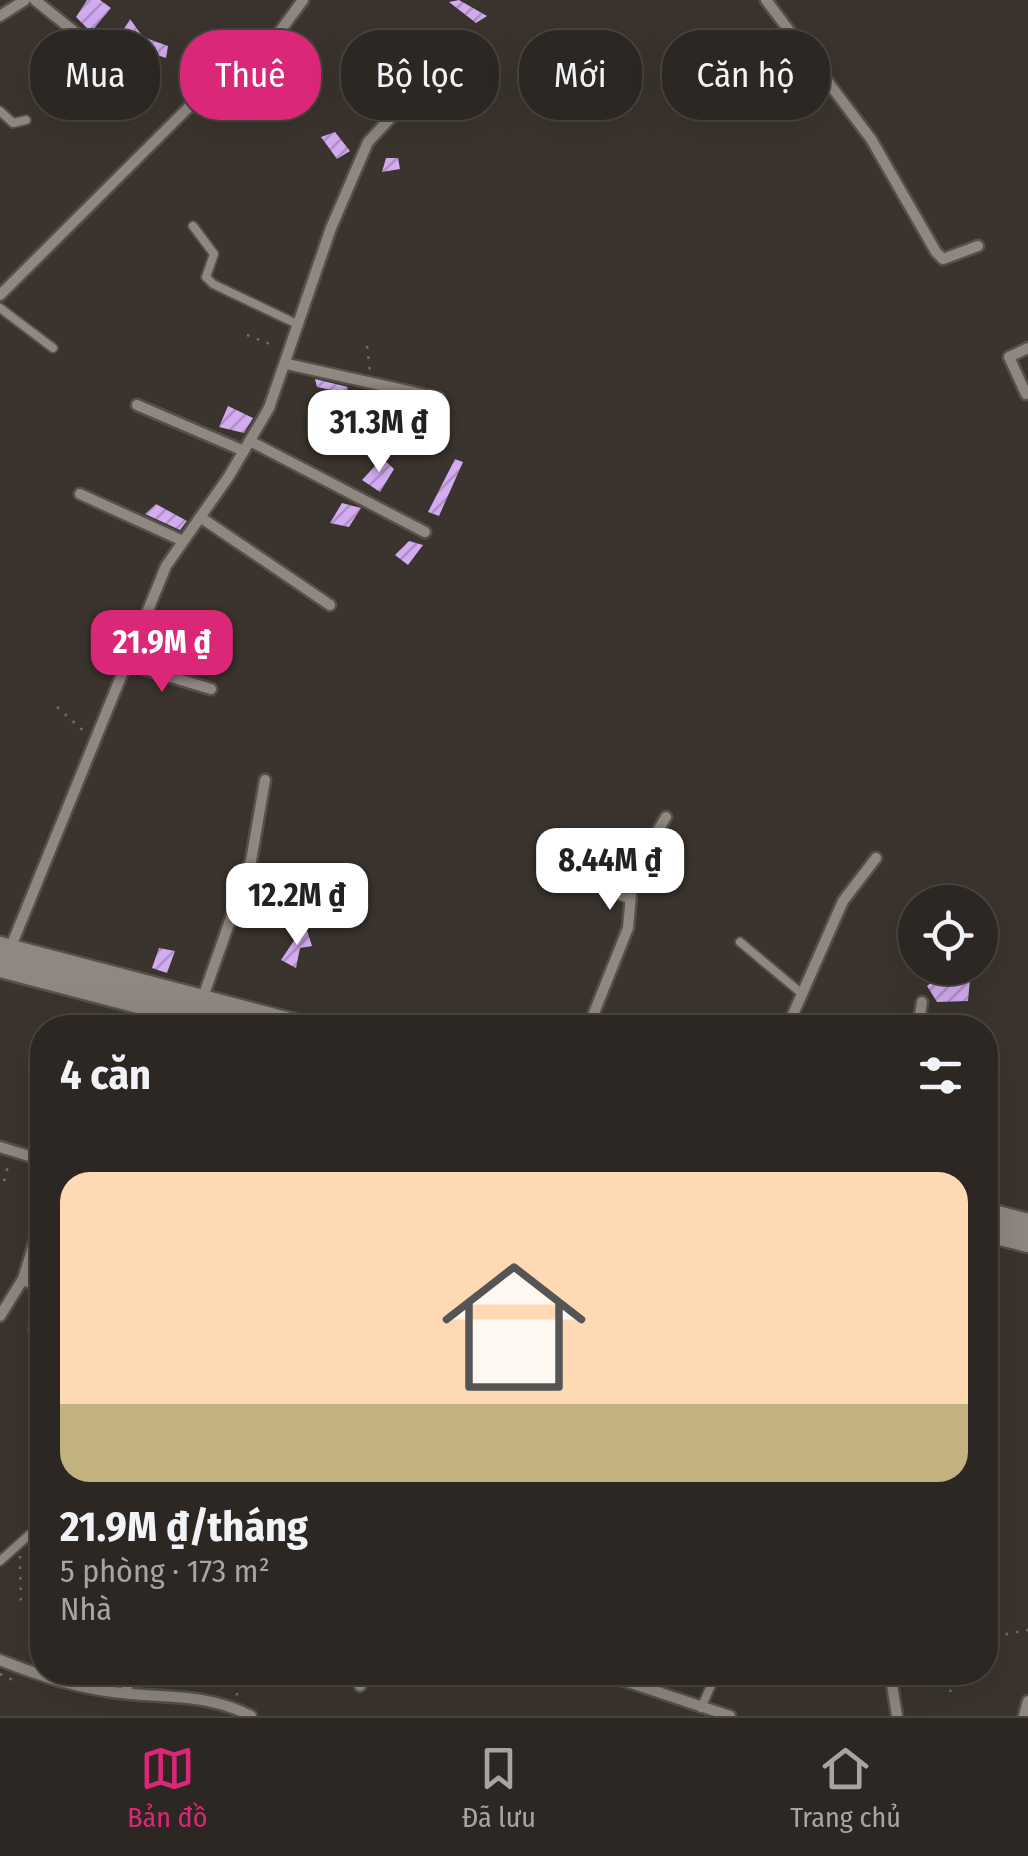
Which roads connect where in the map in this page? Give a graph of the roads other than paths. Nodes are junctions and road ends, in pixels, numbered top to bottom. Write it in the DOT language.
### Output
graph roads {
  1 [pos="25,0"];
  2 [pos="35,0"];
  3 [pos="303,0"];
  4 [pos="766,0"];
  5 [pos="0,16"];
  6 [pos="72,30"];
  7 [pos="281,30"];
  8 [pos="0,112"];
  9 [pos="180,116"];
  10 [pos="26,120"];
  11 [pos="389,120"];
  12 [pos="193,226"];
  13 [pos="978,246"];
  14 [pos="0,295"];
  15 [pos="0,308"];
  16 [pos="299,325"];
  17 [pos="53,348"];
  18 [pos="1028,348"];
  19 [pos="287,364"];
  20 [pos="1026,394"];
  21 [pos="440,398"];
  22 [pos="137,405"];
  23 [pos="247,446"];
  24 [pos="80,494"];
  25 [pos="200,517"];
  26 [pos="426,532"];
  27 [pos="183,541"];
  28 [pos="330,605"];
  29 [pos="124,663"];
  30 [pos="212,689"];
  31 [pos="265,780"];
  32 [pos="666,817"];
  33 [pos="642,856"];
  34 [pos="876,858"];
  35 [pos="658,868"];
  36 [pos="599,887"];
  37 [pos="631,900"];
  38 [pos="740,942"];
  39 [pos="3,954"];
  40 [pos="800,992"];
  41 [pos="202,1000"];
  42 [pos="922,1002"];
  43 [pos="193,1015"];
  44 [pos="259,1015"];
  45 [pos="593,1015"];
  46 [pos="792,1015"];
  47 [pos="920,1015"];
  48 [pos="0,1147"];
  49 [pos="30,1156"];
  50 [pos="998,1216"];
  51 [pos="1028,1224"];
  52 [pos="998,1234"];
  53 [pos="1028,1242"];
  54 [pos="30,1257"];
  55 [pos="23,1279"];
  56 [pos="30,1283"];
  57 [pos="0,1316"];
  58 [pos="29,1535"];
  59 [pos="0,1561"];
  60 [pos="0,1660"];
  61 [pos="30,1672"];
  62 [pos="81,1685"];
  63 [pos="128,1685"];
  64 [pos="631,1685"];
  65 [pos="711,1685"];
  66 [pos="892,1685"];
  67 [pos="126,1694"];
  68 [pos="1028,1701"];
  69 [pos="699,1712"];
  70 [pos="252,1716"];
  71 [pos="730,1716"];
  72 [pos="897,1716"];
  73 [pos="1024,1716"];
  1 -- 5 [label="street"];
  2 -- 6 [label="street"];
  3 -- 7 [label="street"];
  4 -- 13 [label="street"];
  8 -- 10 [label="lane"];
  9 -- 14 [label="street"];
  11 -- 16 [label="street"];
  12 -- 16 [label="lane"];
  15 -- 17 [label="lane"];
  16 -- 19 [label="street"];
  18 -- 20 [label="street"];
  19 -- 21 [label="street"];
  19 -- 23 [label="street"];
  22 -- 23 [label="street"];
  23 -- 25 [label="street"];
  23 -- 26 [label="street"];
  24 -- 27 [label="street"];
  25 -- 27 [label="street"];
  25 -- 28 [label="street"];
  27 -- 29 [label="street"];
  29 -- 30 [label="street"];
  29 -- 39 [label="street"];
  31 -- 41 [label="street"];
  32 -- 33 [label="street"];
  33 -- 35 [label="lane"];
  33 -- 37 [label="street"];
  34 -- 40 [label="street"];
  36 -- 37 [label="lane"];
  37 -- 45 [label="street"];
  38 -- 40 [label="lane"];
  39 -- 41 [label="main road"];
  39 -- 43 [label="main road"];
  40 -- 46 [label="street"];
  41 -- 44 [label="main road"];
  42 -- 47 [label="street"];
  48 -- 49 [label="street"];
  50 -- 51 [label="main road"];
  52 -- 53 [label="main road"];
  54 -- 55 [label="street"];
  55 -- 56 [label="street"];
  55 -- 57 [label="street"];
  58 -- 59 [label="lane"];
  60 -- 61 [label="street"];
  62 -- 67 [label="street"];
  63 -- 67 [label="street"];
  64 -- 69 [label="street"];
  65 -- 69 [label="lane"];
  66 -- 72 [label="street"];
  67 -- 70 [label="street"];
  68 -- 73 [label="street"];
  69 -- 71 [label="street"];
}
